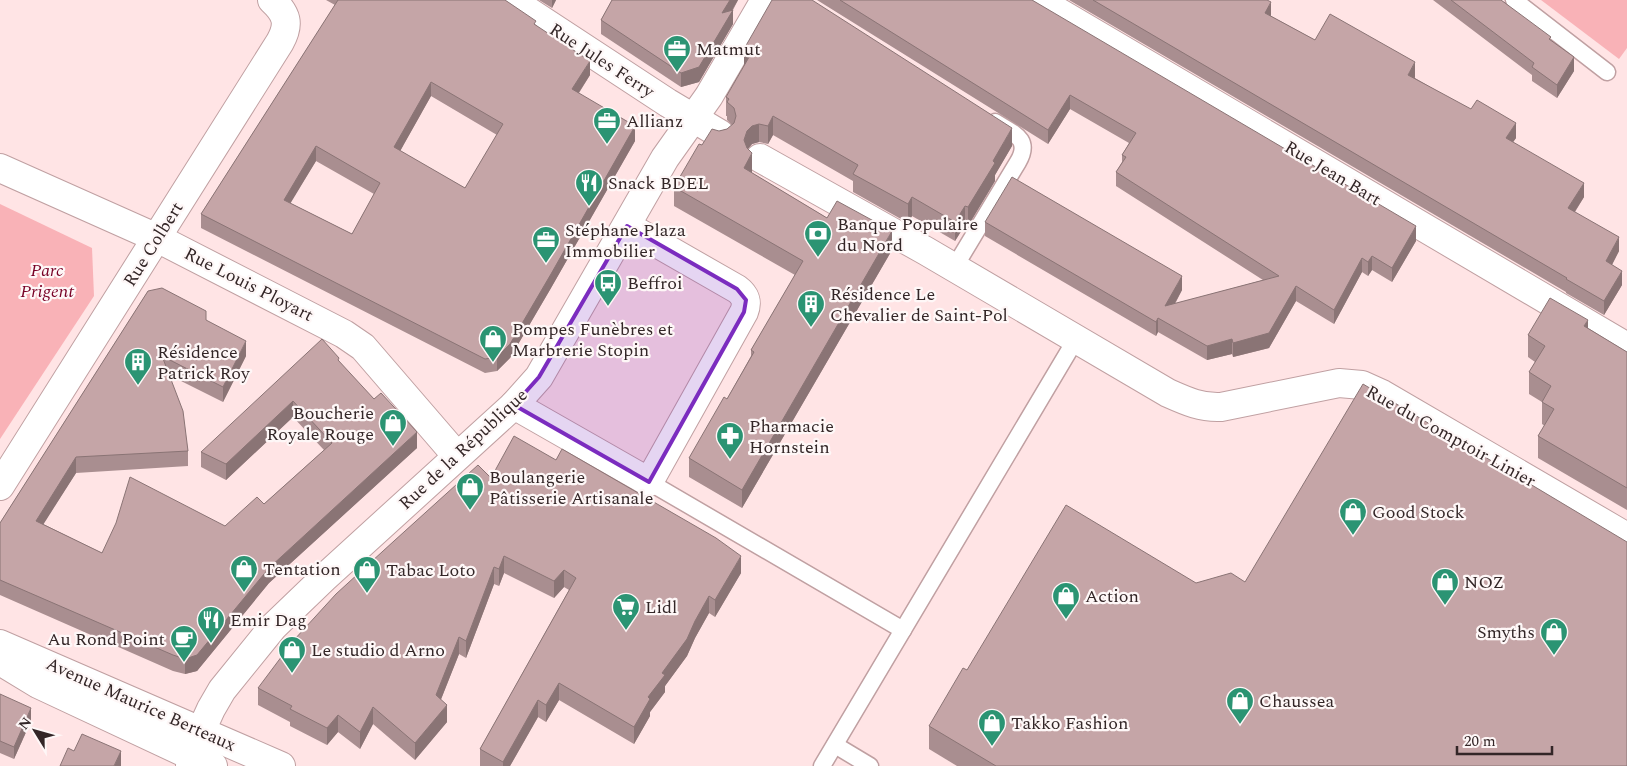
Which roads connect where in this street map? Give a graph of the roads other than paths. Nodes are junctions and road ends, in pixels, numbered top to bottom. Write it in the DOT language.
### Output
graph roads {
  1 [pos="272,0"];
  2 [pos="511,0"];
  3 [pos="765,0"];
  4 [pos="1038,0"];
  5 [pos="1514,0"];
  6 [pos="1607,72"];
  7 [pos="982,114"];
  8 [pos="693,119"];
  9 [pos="720,134"];
  10 [pos="760,158"];
  11 [pos="0,168"];
  12 [pos="626,226"];
  13 [pos="157,238"];
  14 [pos="954,268"];
  15 [pos="1076,339"];
  16 [pos="1627,346"];
  17 [pos="514,406"];
  18 [pos="457,456"];
  19 [pos="649,482"];
  20 [pos="0,486"];
  21 [pos="1627,537"];
  22 [pos="903,630"];
  23 [pos="0,644"];
  24 [pos="0,661"];
  25 [pos="201,731"];
  26 [pos="834,745"];
  27 [pos="198,763"];
  28 [pos="281,766"];
  29 [pos="822,766"];
  30 [pos="870,766"];
  1 -- 13 [label="street, Rue Colbert"];
  2 -- 8 [label="street, Rue Jules Ferry"];
  3 -- 8 [label="street, Rue de la République"];
  4 -- 16 [label="street, Rue Jean Bart"];
  5 -- 6 [label="lane"];
  7 -- 14 [label="lane"];
  8 -- 9 [label="street"];
  8 -- 12 [label="street, Rue de la République"];
  10 -- 14 [label="street, Rue du Comptoir Linier"];
  11 -- 13 [label="street, Rue Louis Ployart"];
  12 -- 17 [label="street, Rue de la République"];
  12 -- 19 [label="street"];
  13 -- 18 [label="street, Rue Louis Ployart"];
  13 -- 20 [label="street, Rue Colbert"];
  14 -- 15 [label="street, Rue du Comptoir Linier"];
  15 -- 21 [label="street, Rue du Comptoir Linier"];
  15 -- 22 [label="lane"];
  17 -- 18 [label="street, Rue de la République"];
  17 -- 19 [label="street"];
  18 -- 25 [label="street, Rue de la République"];
  19 -- 22 [label="lane"];
  22 -- 26 [label="lane"];
  23 -- 25 [label="street, Avenue Maurice Berteaux"];
  24 -- 27 [label="street, Avenue Maurice Berteaux"];
  25 -- 27 [label="street, Rue de la République"];
  25 -- 28 [label="street, Avenue Maurice Berteaux"];
  26 -- 29 [label="lane"];
  26 -- 30 [label="lane"];
}
